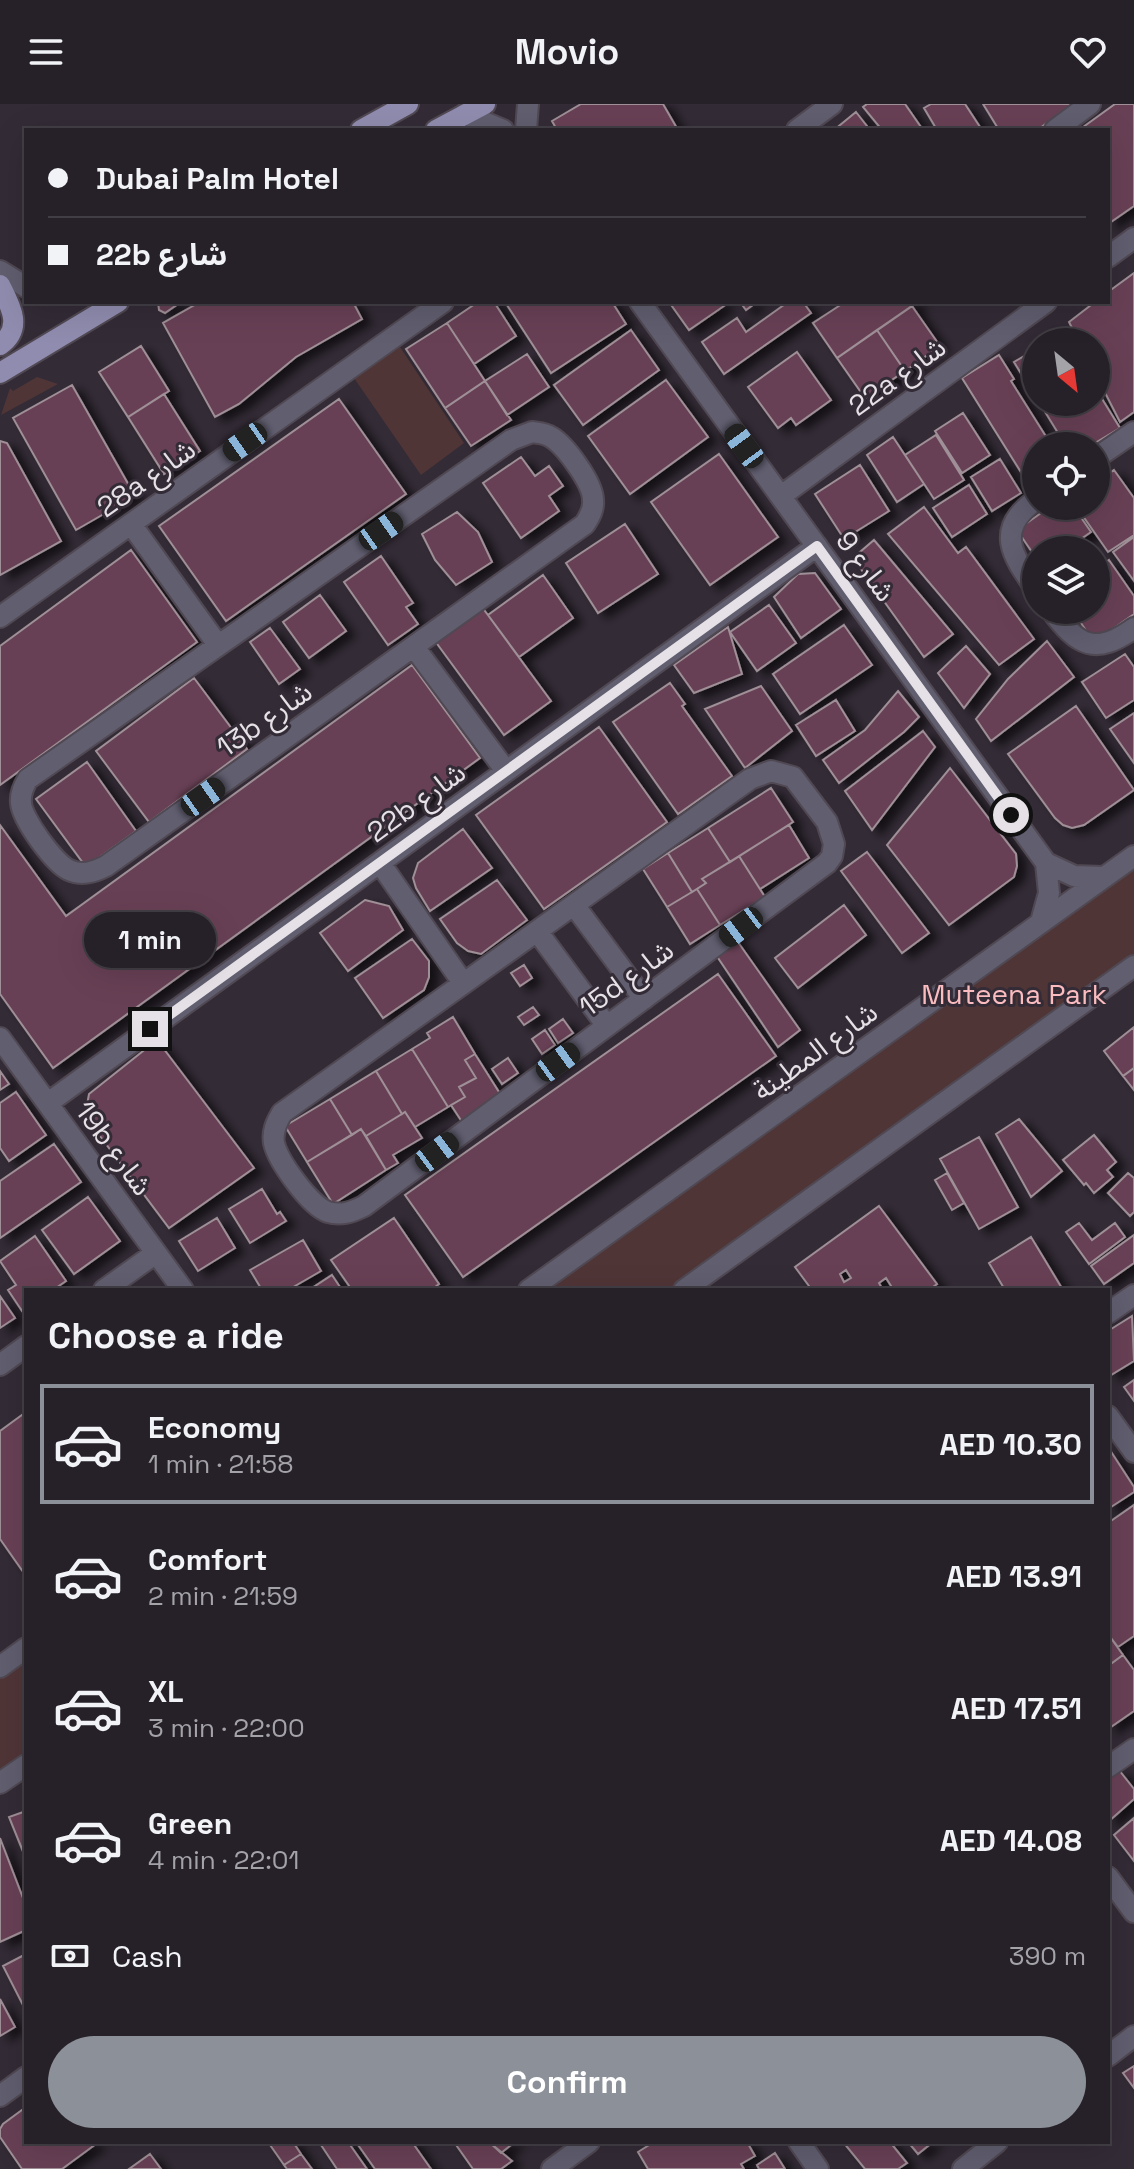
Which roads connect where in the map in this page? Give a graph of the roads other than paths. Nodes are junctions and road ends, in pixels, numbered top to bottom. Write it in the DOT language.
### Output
graph roads {
  1 [pos="408,104"];
  2 [pos="485,104"];
  3 [pos="528,104"];
  4 [pos="832,104"];
  5 [pos="1090,104"];
  6 [pos="465,114"];
  7 [pos="365,128"];
  8 [pos="440,128"];
  9 [pos="498,128"];
  10 [pos="526,128"];
  11 [pos="800,128"];
  12 [pos="1058,128"];
  13 [pos="1134,238"];
  14 [pos="1110,256"];
  15 [pos="0,271"];
  16 [pos="0,285"];
  17 [pos="24,286"];
  18 [pos="115,304"];
  19 [pos="440,304"];
  20 [pos="641,304"];
  21 [pos="1043,304"];
  22 [pos="15,310"];
  23 [pos="0,345"];
  24 [pos="0,373"];
  25 [pos="1134,432"];
  26 [pos="1110,448"];
  27 [pos="781,496"];
  28 [pos="1022,511"];
  29 [pos="131,524"];
  30 [pos="817,546"];
  31 [pos="1022,569"];
  32 [pos="0,617"];
  33 [pos="1062,624"];
  34 [pos="1134,628"];
  35 [pos="218,645"];
  36 [pos="414,647"];
  37 [pos="506,771"];
  38 [pos="1134,856"];
  39 [pos="380,863"];
  40 [pos="1046,863"];
  41 [pos="1104,877"];
  42 [pos="574,905"];
  43 [pos="1041,922"];
  44 [pos="537,931"];
  45 [pos="1134,966"];
  46 [pos="463,983"];
  47 [pos="1134,985"];
  48 [pos="1105,987"];
  49 [pos="644,999"];
  50 [pos="607,1026"];
  51 [pos="0,1038"];
  52 [pos="48,1103"];
  53 [pos="156,1253"];
  54 [pos="107,1288"];
  55 [pos="182,1288"];
  56 [pos="532,1288"];
  57 [pos="687,1288"];
  58 [pos="1134,1295"];
  59 [pos="1110,1312"];
  60 [pos="24,1347"];
  61 [pos="0,1365"];
  62 [pos="1110,1419"];
  63 [pos="1134,1452"];
  64 [pos="24,1649"];
  65 [pos="0,1667"];
  66 [pos="24,1766"];
  67 [pos="0,1783"];
  68 [pos="1110,1880"];
  69 [pos="1134,1912"];
  70 [pos="1134,2036"];
  71 [pos="1110,2054"];
  72 [pos="24,2078"];
  73 [pos="0,2096"];
  74 [pos="586,2144"];
  75 [pos="800,2144"];
  76 [pos="994,2144"];
  77 [pos="552,2169"];
  78 [pos="818,2169"];
  79 [pos="963,2169"];
  1 -- 7 [label="main road"];
  2 -- 6 [label="main road"];
  3 -- 10 [label="street"];
  4 -- 11 [label="street"];
  5 -- 12 [label="street"];
  6 -- 8 [label="main road"];
  6 -- 9 [label="street"];
  13 -- 14 [label="street"];
  15 -- 17 [label="street"];
  16 -- 22 [label="main road"];
  18 -- 24 [label="main road"];
  19 -- 29 [label="street, 28a شارع"];
  20 -- 27 [label="street, شارع 9"];
  21 -- 27 [label="street, 22a شارع"];
  22 -- 23 [label="main road"];
  25 -- 26 [label="street"];
  27 -- 30 [label="street, شارع 9"];
  28 -- 31 [label="street"];
  29 -- 32 [label="street, 28a شارع"];
  29 -- 35 [label="street"];
  30 -- 37 [label="street, 22b شارع"];
  30 -- 40 [label="street, شارع 9"];
  33 -- 34 [label="street"];
  35 -- 36 [label="street, 13b شارع"];
  35 -- 36 [label="street, 13b شارع"];
  36 -- 37 [label="street"];
  37 -- 39 [label="street, 22b شارع"];
  38 -- 41 [label="street, شارع المطينة"];
  39 -- 46 [label="street"];
  39 -- 52 [label="street, 22b شارع"];
  40 -- 41 [label="street"];
  40 -- 43 [label="street"];
  41 -- 43 [label="street, شارع المطينة"];
  42 -- 44 [label="street, 15d شارع"];
  42 -- 49 [label="street"];
  42 -- 49 [label="street, 15d شارع"];
  43 -- 56 [label="street, شارع المطينة"];
  44 -- 46 [label="street, 15d شارع"];
  44 -- 50 [label="street"];
  45 -- 48 [label="street"];
  46 -- 50 [label="street, 15d شارع"];
  47 -- 48 [label="street"];
  48 -- 57 [label="street"];
  49 -- 50 [label="street, 15d شارع"];
  51 -- 52 [label="street, 19b شارع"];
  52 -- 53 [label="street, 19b شارع"];
  53 -- 54 [label="street"];
  53 -- 55 [label="street, 19b شارع"];
  58 -- 59 [label="street"];
  60 -- 61 [label="street"];
  62 -- 63 [label="street"];
  64 -- 65 [label="street"];
  66 -- 67 [label="street"];
  68 -- 69 [label="street"];
  70 -- 71 [label="street"];
  72 -- 73 [label="street"];
  74 -- 77 [label="street"];
  75 -- 78 [label="street"];
  76 -- 79 [label="street"];
}
